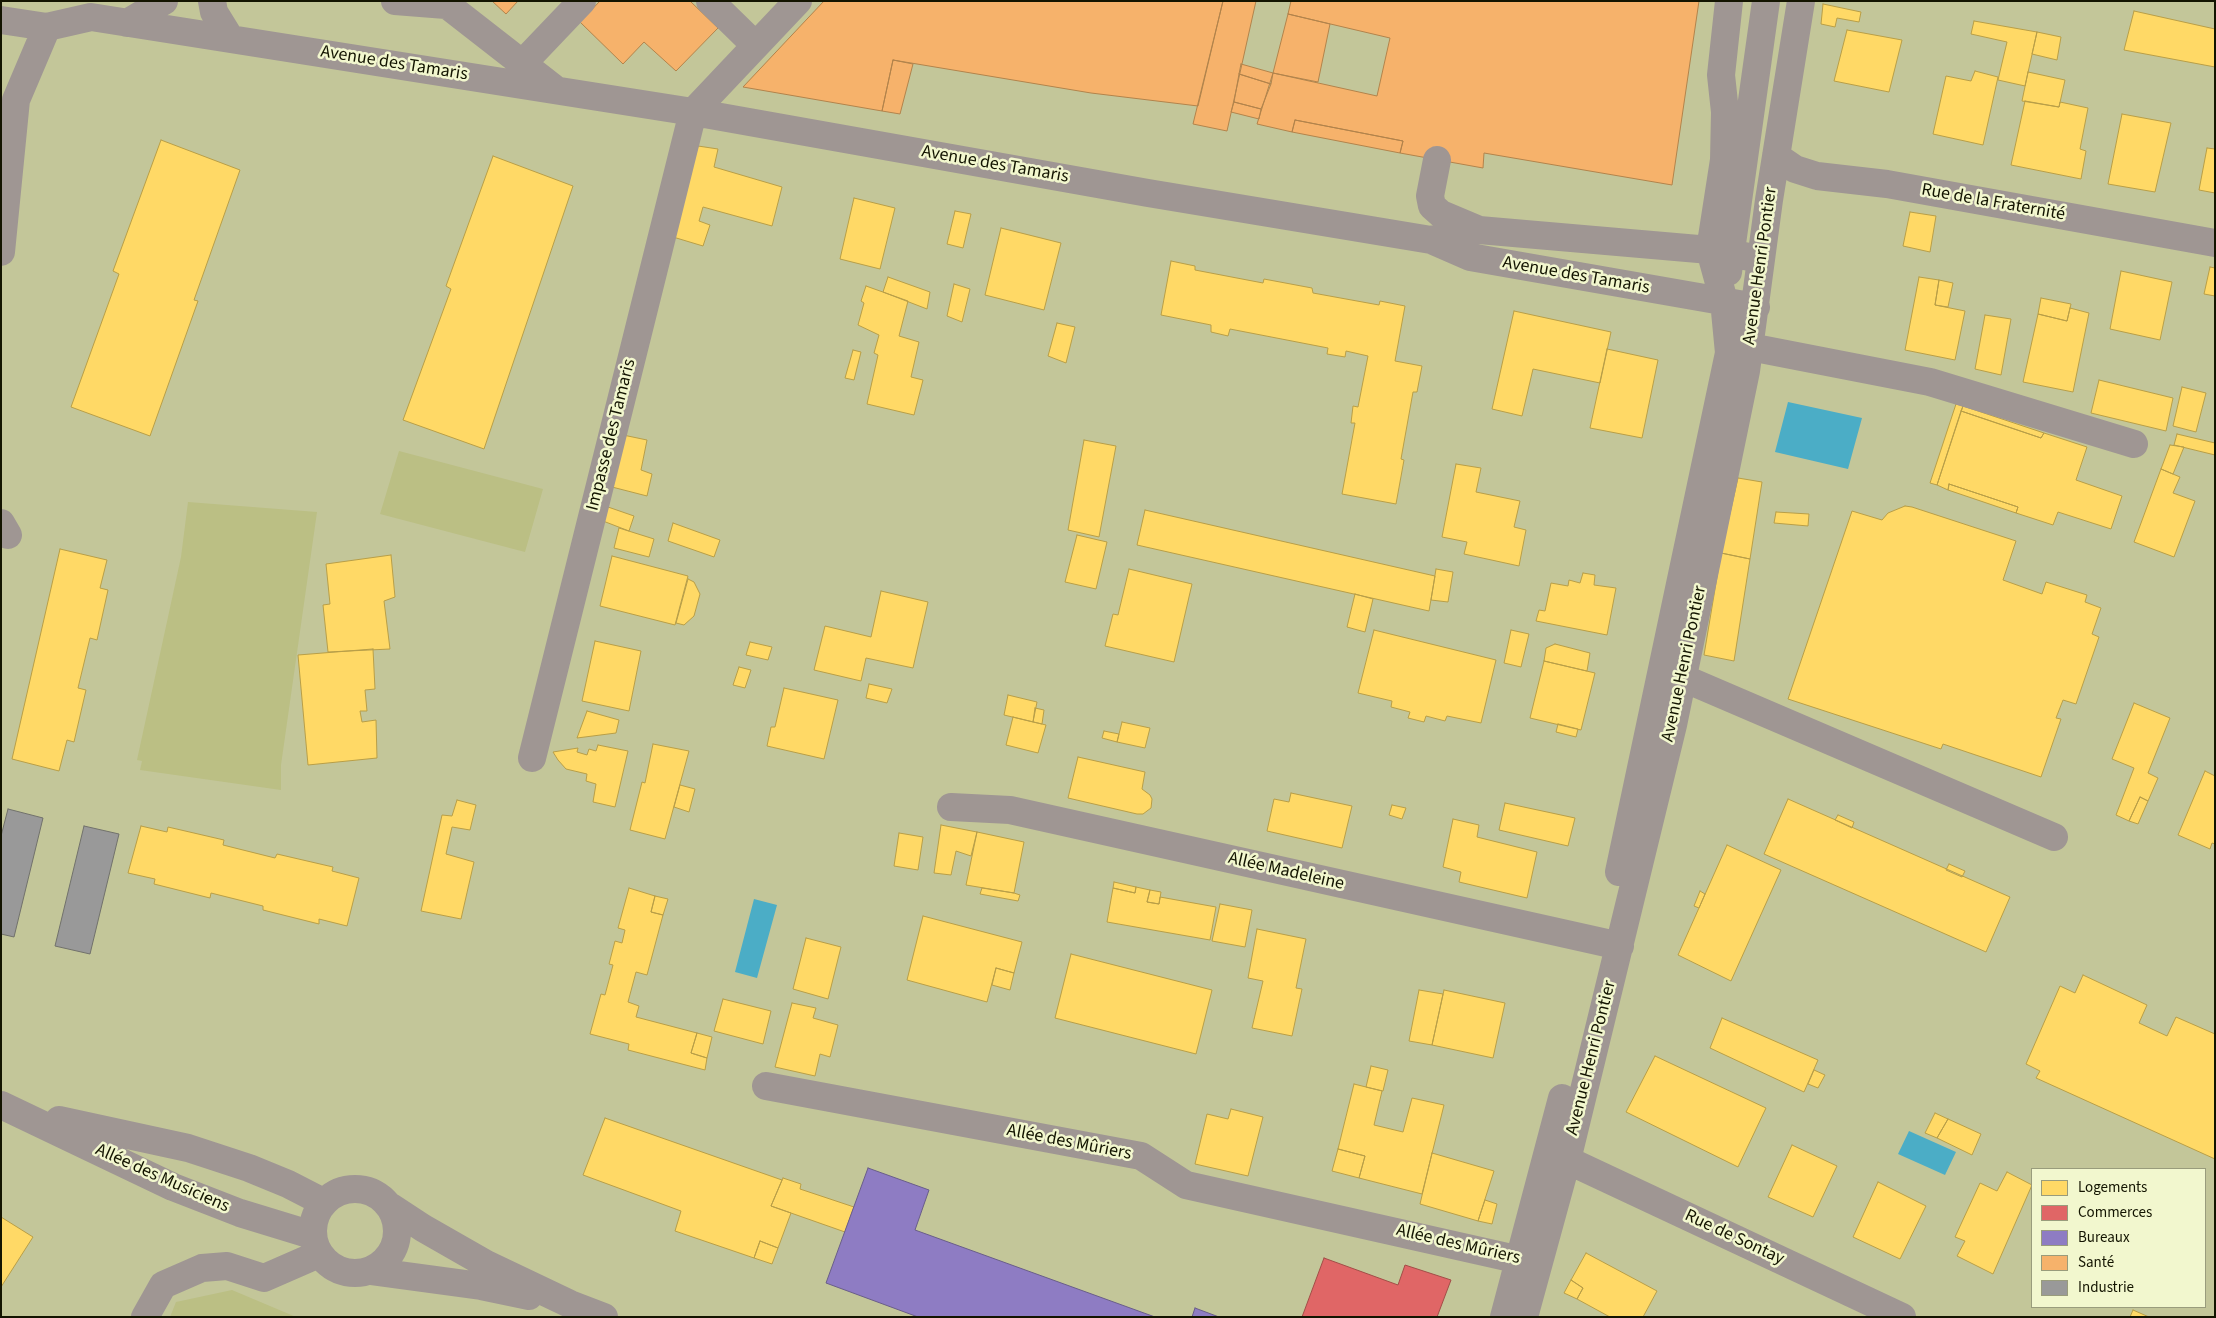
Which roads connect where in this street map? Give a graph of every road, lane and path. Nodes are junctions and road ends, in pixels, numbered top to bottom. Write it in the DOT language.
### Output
graph roads {
  1 [pos="164,1"];
  2 [pos="212,1"];
  3 [pos="395,1"];
  4 [pos="582,1"];
  5 [pos="710,1"];
  6 [pos="798,1"];
  7 [pos="1729,1"];
  8 [pos="1766,1"];
  9 [pos="1802,1"];
  10 [pos="444,3"];
  11 [pos="1,20"];
  12 [pos="128,23"];
  13 [pos="47,27"];
  14 [pos="230,38"];
  15 [pos="495,42"];
  16 [pos="755,45"];
  17 [pos="1722,60"];
  18 [pos="522,64"];
  19 [pos="1792,66"];
  20 [pos="468,76"];
  21 [pos="1755,81"];
  22 [pos="558,92"];
  23 [pos="693,112"];
  24 [pos="1776,156"];
  25 [pos="1437,160"];
  26 [pos="1479,230"];
  27 [pos="1431,240"];
  28 [pos="2215,243"];
  29 [pos="1,252"];
  30 [pos="1720,252"];
  31 [pos="1761,259"];
  32 [pos="1724,301"];
  33 [pos="1756,307"];
  34 [pos="1750,347"];
  35 [pos="2134,444"];
  36 [pos="1683,678"];
  37 [pos="532,758"];
  38 [pos="951,807"];
  39 [pos="2054,837"];
  40 [pos="1612,944"];
  41 [pos="766,1086"];
  42 [pos="9,1108"];
  43 [pos="1567,1160"];
  44 [pos="323,1202"];
  45 [pos="391,1207"];
  46 [pos="315,1245"];
  47 [pos="1530,1261"];
  48 [pos="370,1271"];
  49 [pos="570,1304"];
  50 [pos="144,1317"];
  51 [pos="604,1317"];
  52 [pos="1504,1317"];
  53 [pos="1524,1317"];
  54 [pos="1902,1317"];
  1 -- 12 [label="street"];
  2 -- 14 [label="street"];
  3 -- 10 [label="street, Avenue des Tamaris"];
  4 -- 18 [label="street"];
  5 -- 16 [label="street"];
  6 -- 16 [label="street"];
  7 -- 17 [label="street, Avenue Henri Pontier"];
  8 -- 21 [label="street"];
  9 -- 19 [label="street, Avenue Henri Pontier"];
  10 -- 15 [label="street, Avenue des Tamaris"];
  11 -- 13 [label="street"];
  12 -- 13 [label="street, Avenue des Tamaris"];
  12 -- 14 [label="street, Avenue des Tamaris"];
  13 -- 29 [label="street"];
  14 -- 20 [label="street, Avenue des Tamaris"];
  15 -- 18 [label="street, Avenue des Tamaris"];
  15 -- 20 [label="street"];
  16 -- 23 [label="street"];
  17 -- 21 [label="street"];
  17 -- 30 [label="street, Avenue Henri Pontier"];
  18 -- 22 [label="street, Avenue des Tamaris"];
  19 -- 21 [label="street"];
  19 -- 24 [label="street, Avenue Henri Pontier"];
  20 -- 22 [label="street, Avenue des Tamaris"];
  21 -- 30 [label="street"];
  22 -- 23 [label="street, Avenue des Tamaris"];
  23 -- 27 [label="street, Avenue des Tamaris"];
  23 -- 37 [label="street, Impasse des Tamaris"];
  24 -- 28 [label="street, Rue de la Fraternité"];
  24 -- 31 [label="street, Avenue Henri Pontier"];
  25 -- 26 [label="street"];
  26 -- 27 [label="street, Avenue des Tamaris"];
  26 -- 30 [label="street, Avenue des Tamaris"];
  27 -- 32 [label="street, Avenue des Tamaris"];
  30 -- 31 [label="street, Avenue des Tamaris"];
  30 -- 32 [label="street, Avenue Henri Pontier"];
  31 -- 33 [label="street, Avenue Henri Pontier"];
  32 -- 33 [label="street, Avenue des Tamaris"];
  32 -- 40 [label="street, Avenue Henri Pontier"];
  33 -- 34 [label="street, Avenue Henri Pontier"];
  34 -- 35 [label="street"];
  34 -- 36 [label="street, Avenue Henri Pontier"];
  36 -- 39 [label="street"];
  36 -- 40 [label="street, Avenue Henri Pontier"];
  38 -- 40 [label="street, Allée Madeleine"];
  40 -- 43 [label="street, Avenue Henri Pontier"];
  40 -- 47 [label="street, Avenue Henri Pontier"];
  41 -- 47 [label="street, Allée des Mûriers"];
  42 -- 44 [label="street, Allée des Musiciens"];
  42 -- 46 [label="street, Allée des Musiciens"];
  43 -- 47 [label="street, Avenue Henri Pontier"];
  43 -- 54 [label="street, Rue de Sontay"];
  44 -- 45 [label="street"];
  44 -- 46 [label="street"];
  45 -- 48 [label="street"];
  45 -- 49 [label="street"];
  46 -- 48 [label="street"];
  46 -- 50 [label="street"];
  47 -- 52 [label="street, Avenue Henri Pontier"];
  47 -- 53 [label="street, Avenue Henri Pontier"];
  48 -- 49 [label="street"];
  49 -- 51 [label="street"];
}
